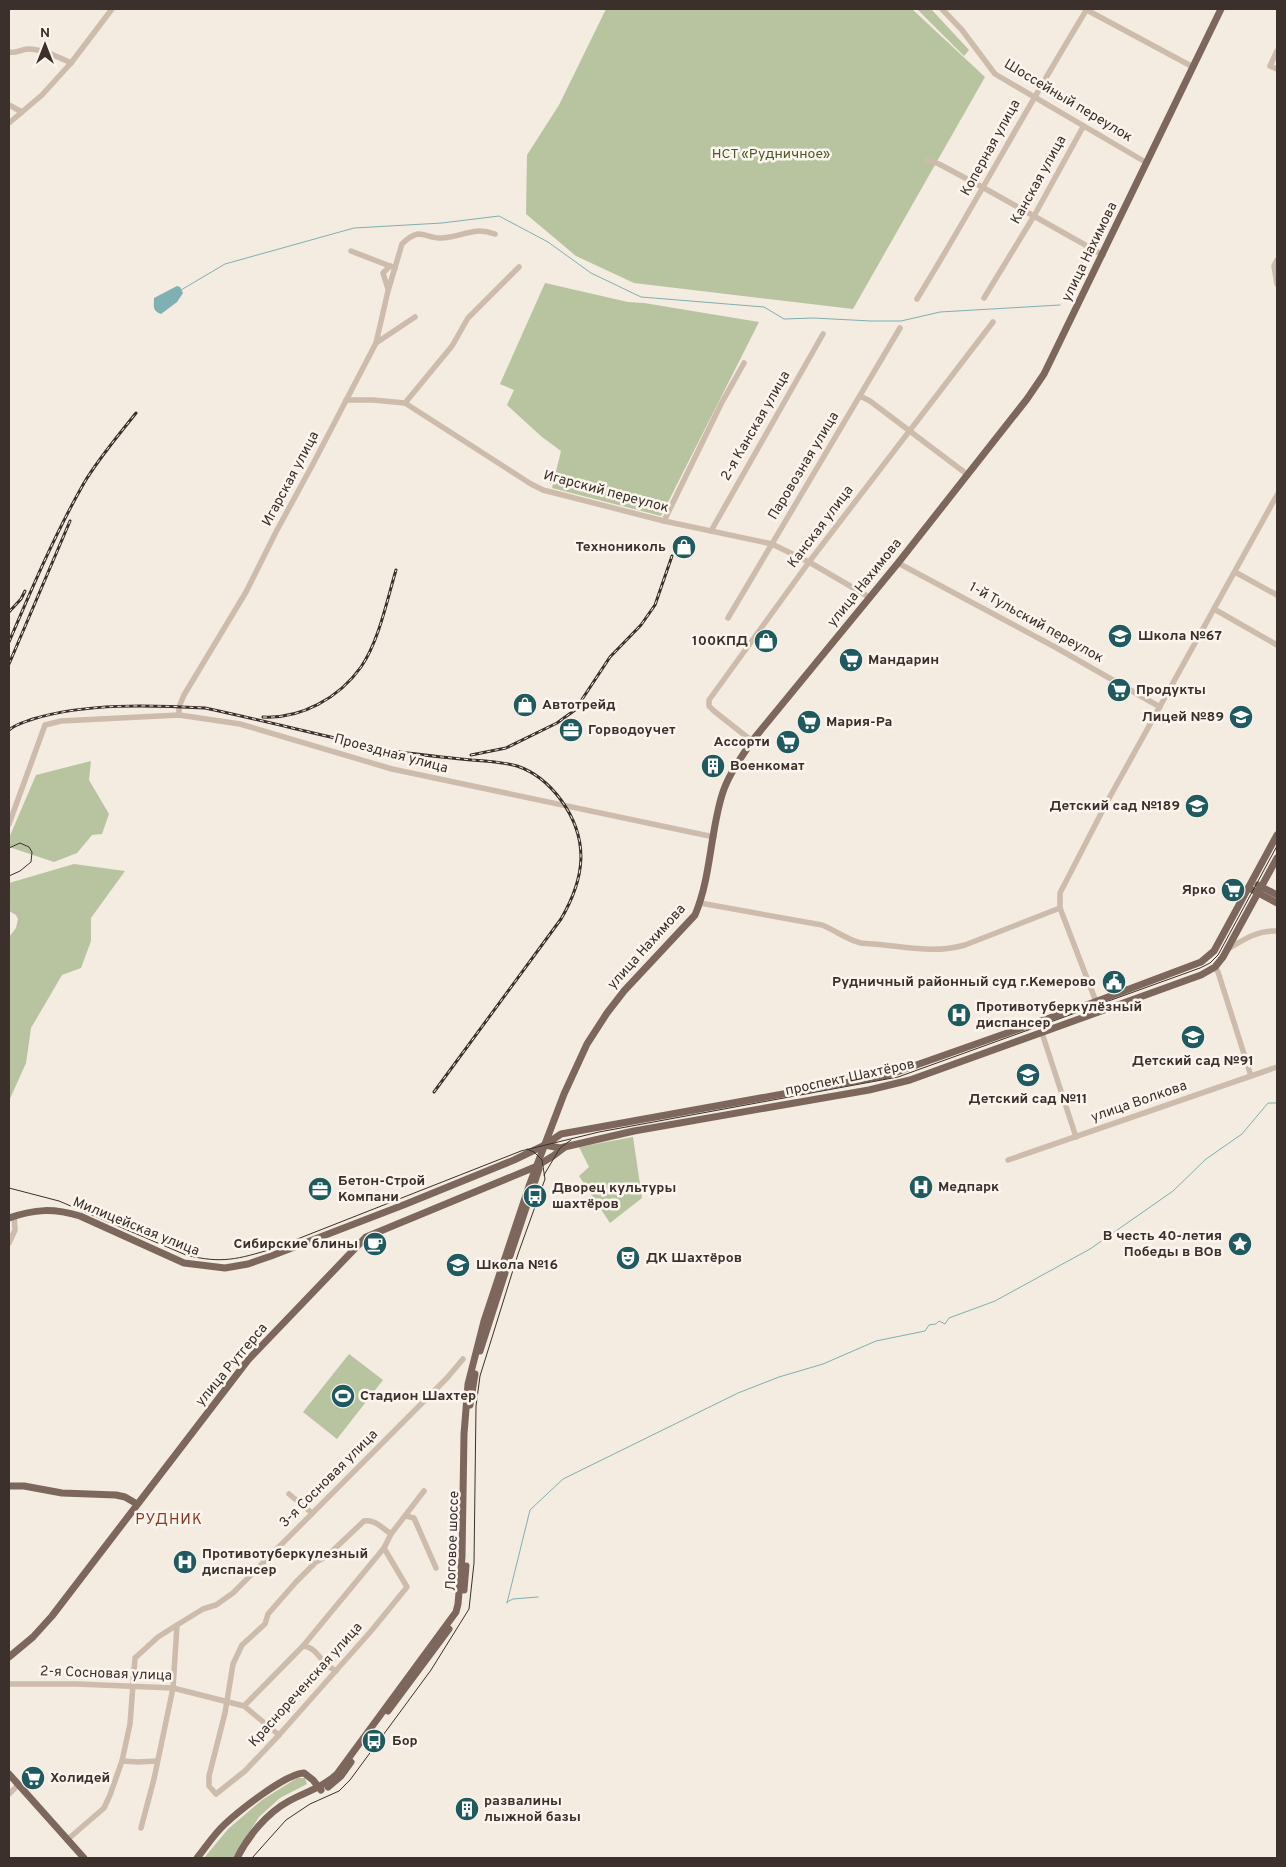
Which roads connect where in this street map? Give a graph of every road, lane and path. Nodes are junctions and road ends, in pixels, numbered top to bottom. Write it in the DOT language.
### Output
graph roads {
  1 [pos="112,9"];
  2 [pos="942,9"];
  3 [pos="1086,9"];
  4 [pos="1222,9"];
  5 [pos="1277,51"];
  6 [pos="9,52"];
  7 [pos="70,63"];
  8 [pos="1193,67"];
  9 [pos="1277,70"];
  10 [pos="1033,97"];
  11 [pos="9,105"];
  12 [pos="22,112"];
  13 [pos="9,123"];
  14 [pos="1083,126"];
  15 [pos="927,160"];
  16 [pos="1147,164"];
  17 [pos="984,188"];
  18 [pos="1034,216"];
  19 [pos="495,234"];
  20 [pos="351,251"];
  21 [pos="1103,255"];
  22 [pos="1277,261"];
  23 [pos="392,267"];
  24 [pos="519,268"];
  25 [pos="1277,284"];
  26 [pos="388,291"];
  27 [pos="984,298"];
  28 [pos="917,299"];
  29 [pos="415,317"];
  30 [pos="993,322"];
  31 [pos="900,328"];
  32 [pos="823,334"];
  33 [pos="376,343"];
  34 [pos="744,363"];
  35 [pos="860,396"];
  36 [pos="346,400"];
  37 [pos="405,403"];
  38 [pos="909,431"];
  39 [pos="968,475"];
  40 [pos="1277,495"];
  41 [pos="664,521"];
  42 [pos="711,531"];
  43 [pos="772,544"];
  44 [pos="810,562"];
  45 [pos="898,562"];
  46 [pos="1234,572"];
  47 [pos="1277,594"];
  48 [pos="869,597"];
  49 [pos="1214,609"];
  50 [pos="728,618"];
  51 [pos="1277,645"];
  52 [pos="1160,707"];
  53 [pos="179,715"];
  54 [pos="752,741"];
  55 [pos="9,824"];
  56 [pos="1277,835"];
  57 [pos="714,837"];
  58 [pos="1277,858"];
  59 [pos="1250,885"];
  60 [pos="1260,890"];
  61 [pos="1277,895"];
  62 [pos="700,903"];
  63 [pos="1277,903"];
  64 [pos="1060,908"];
  65 [pos="1277,931"];
  66 [pos="1228,949"];
  67 [pos="1215,967"];
  68 [pos="1096,1002"];
  69 [pos="1100,1012"];
  70 [pos="1042,1033"];
  71 [pos="1277,1067"];
  72 [pos="1251,1076"];
  73 [pos="1076,1137"];
  74 [pos="545,1146"];
  75 [pos="566,1146"];
  76 [pos="1008,1160"];
  77 [pos="538,1165"];
  78 [pos="11,1217"];
  79 [pos="362,1220"];
  80 [pos="372,1233"];
  81 [pos="9,1243"];
  82 [pos="463,1359"];
  83 [pos="9,1486"];
  84 [pos="424,1491"];
  85 [pos="289,1494"];
  86 [pos="137,1504"];
  87 [pos="312,1514"];
  88 [pos="406,1516"];
  89 [pos="391,1534"];
  90 [pos="384,1548"];
  91 [pos="436,1568"];
  92 [pos="177,1625"];
  93 [pos="303,1646"];
  94 [pos="9,1657"];
  95 [pos="336,1671"];
  96 [pos="9,1684"];
  97 [pos="134,1686"];
  98 [pos="173,1688"];
  99 [pos="226,1701"];
  100 [pos="244,1706"];
  101 [pos="279,1734"];
  102 [pos="158,1760"];
  103 [pos="122,1761"];
  104 [pos="9,1774"];
  105 [pos="18,1785"];
  106 [pos="320,1789"];
  107 [pos="9,1794"];
  108 [pos="141,1828"];
  109 [pos="67,1840"];
  110 [pos="84,1858"];
  111 [pos="197,1858"];
  112 [pos="237,1858"];
  113 [pos="242,1858"];
  1 -- 7 [label="street"];
  2 -- 10 [label="street, Шоссейный переулок"];
  3 -- 8 [label="street"];
  3 -- 10 [label="street, Коперная улица"];
  4 -- 8 [label="main road, улица Нахимова"];
  5 -- 9 [label="street"];
  6 -- 7 [label="street"];
  7 -- 12 [label="street"];
  8 -- 16 [label="main road, улица Нахимова"];
  10 -- 14 [label="street, Шоссейный переулок"];
  10 -- 17 [label="street, Коперная улица"];
  11 -- 12 [label="street"];
  12 -- 13 [label="street"];
  14 -- 16 [label="street, Шоссейный переулок"];
  14 -- 18 [label="street, Канская улица"];
  15 -- 17 [label="street"];
  16 -- 21 [label="main road, улица Нахимова"];
  17 -- 18 [label="street"];
  17 -- 28 [label="street, Коперная улица"];
  18 -- 21 [label="street"];
  18 -- 27 [label="street, Канская улица"];
  19 -- 23 [label="street, Игарская улица"];
  20 -- 23 [label="street"];
  21 -- 39 [label="main road, улица Нахимова"];
  22 -- 25 [label="street"];
  23 -- 26 [label="street, Игарская улица"];
  23 -- 26 [label="street"];
  24 -- 37 [label="street"];
  26 -- 33 [label="street, Игарская улица"];
  29 -- 33 [label="street"];
  30 -- 38 [label="street, Канская улица"];
  31 -- 35 [label="street, Паровозная улица"];
  32 -- 42 [label="street, 2-я Канская улица"];
  33 -- 36 [label="street, Игарская улица"];
  34 -- 41 [label="street"];
  35 -- 38 [label="street"];
  35 -- 43 [label="street, Паровозная улица"];
  36 -- 37 [label="street, Игарский переулок"];
  36 -- 53 [label="street, Игарская улица"];
  37 -- 41 [label="street, Игарский переулок"];
  38 -- 39 [label="street"];
  38 -- 44 [label="street, Канская улица"];
  39 -- 45 [label="main road, улица Нахимова"];
  40 -- 46 [label="street"];
  41 -- 42 [label="street, Игарский переулок"];
  42 -- 43 [label="street, Игарский переулок"];
  43 -- 44 [label="street, Игарский переулок"];
  43 -- 50 [label="street, Паровозная улица"];
  44 -- 48 [label="street, Игарский переулок"];
  44 -- 54 [label="street, Канская улица"];
  45 -- 48 [label="main road, улица Нахимова"];
  45 -- 52 [label="street, 1-й Тульский переулок"];
  46 -- 47 [label="street"];
  46 -- 49 [label="street"];
  48 -- 54 [label="main road, улица Нахимова"];
  49 -- 51 [label="street"];
  49 -- 52 [label="street"];
  52 -- 64 [label="street"];
  53 -- 55 [label="street, Проездная улица"];
  53 -- 57 [label="street, Проездная улица"];
  54 -- 57 [label="main road, улица Нахимова"];
  56 -- 59 [label="main road, проспект Шахтёров"];
  57 -- 62 [label="main road, улица Нахимова"];
  58 -- 60 [label="main road, проспект Шахтёров"];
  59 -- 60 [label="main road"];
  59 -- 68 [label="main road, проспект Шахтёров"];
  60 -- 61 [label="main road"];
  60 -- 63 [label="main road"];
  60 -- 66 [label="main road, проспект Шахтёров"];
  62 -- 64 [label="street"];
  62 -- 74 [label="main road, улица Нахимова"];
  64 -- 68 [label="street"];
  65 -- 66 [label="street"];
  66 -- 67 [label="main road, проспект Шахтёров"];
  67 -- 69 [label="main road, проспект Шахтёров"];
  67 -- 72 [label="street"];
  68 -- 69 [label="street"];
  68 -- 74 [label="main road, проспект Шахтёров"];
  69 -- 70 [label="main road, проспект Шахтёров"];
  70 -- 73 [label="street"];
  70 -- 75 [label="main road, проспект Шахтёров"];
  71 -- 72 [label="street, улица Волкова"];
  72 -- 73 [label="street, улица Волкова"];
  73 -- 76 [label="street, улица Волкова"];
  74 -- 75 [label="main road"];
  74 -- 77 [label="main road, улица Нахимова"];
  74 -- 79 [label="main road"];
  75 -- 77 [label="main road, проспект Шахтёров"];
  77 -- 80 [label="main road, улица Рутгерса"];
  77 -- 106 [label="main road, Логовое шоссе"];
  78 -- 79 [label="main road, Милицейская улица"];
  78 -- 81 [label="street"];
  79 -- 80 [label="main road"];
  80 -- 86 [label="main road, улица Рутгерса"];
  82 -- 87 [label="street, 3-я Сосновая улица"];
  83 -- 86 [label="main road"];
  84 -- 88 [label="street"];
  85 -- 87 [label="street"];
  86 -- 94 [label="main road, улица Рутгерса"];
  87 -- 92 [label="street, 3-я Сосновая улица"];
  88 -- 89 [label="street"];
  88 -- 91 [label="street"];
  89 -- 90 [label="street"];
  89 -- 99 [label="street"];
  90 -- 93 [label="street"];
  90 -- 95 [label="street, Краснореченская улица"];
  92 -- 97 [label="street, 3-я Сосновая улица"];
  92 -- 98 [label="street"];
  93 -- 95 [label="street"];
  93 -- 100 [label="street"];
  95 -- 101 [label="street, Краснореченская улица"];
  96 -- 97 [label="street, 2-я Сосновая улица"];
  97 -- 98 [label="street, 2-я Сосновая улица"];
  97 -- 103 [label="street, 3-я Сосновая улица"];
  98 -- 99 [label="street, 2-я Сосновая улица"];
  98 -- 102 [label="street"];
  99 -- 100 [label="street, 2-я Сосновая улица"];
  99 -- 101 [label="street, Краснореченская улица"];
  100 -- 101 [label="street, 2-я Сосновая улица"];
  102 -- 103 [label="street"];
  102 -- 108 [label="street"];
  103 -- 109 [label="street, 3-я Сосновая улица"];
  104 -- 105 [label="main road"];
  105 -- 107 [label="street"];
  105 -- 109 [label="main road"];
  106 -- 111 [label="main road"];
  106 -- 112 [label="main road, Логовое шоссе"];
  106 -- 113 [label="main road, Логовое шоссе"];
  109 -- 110 [label="main road"];
}
